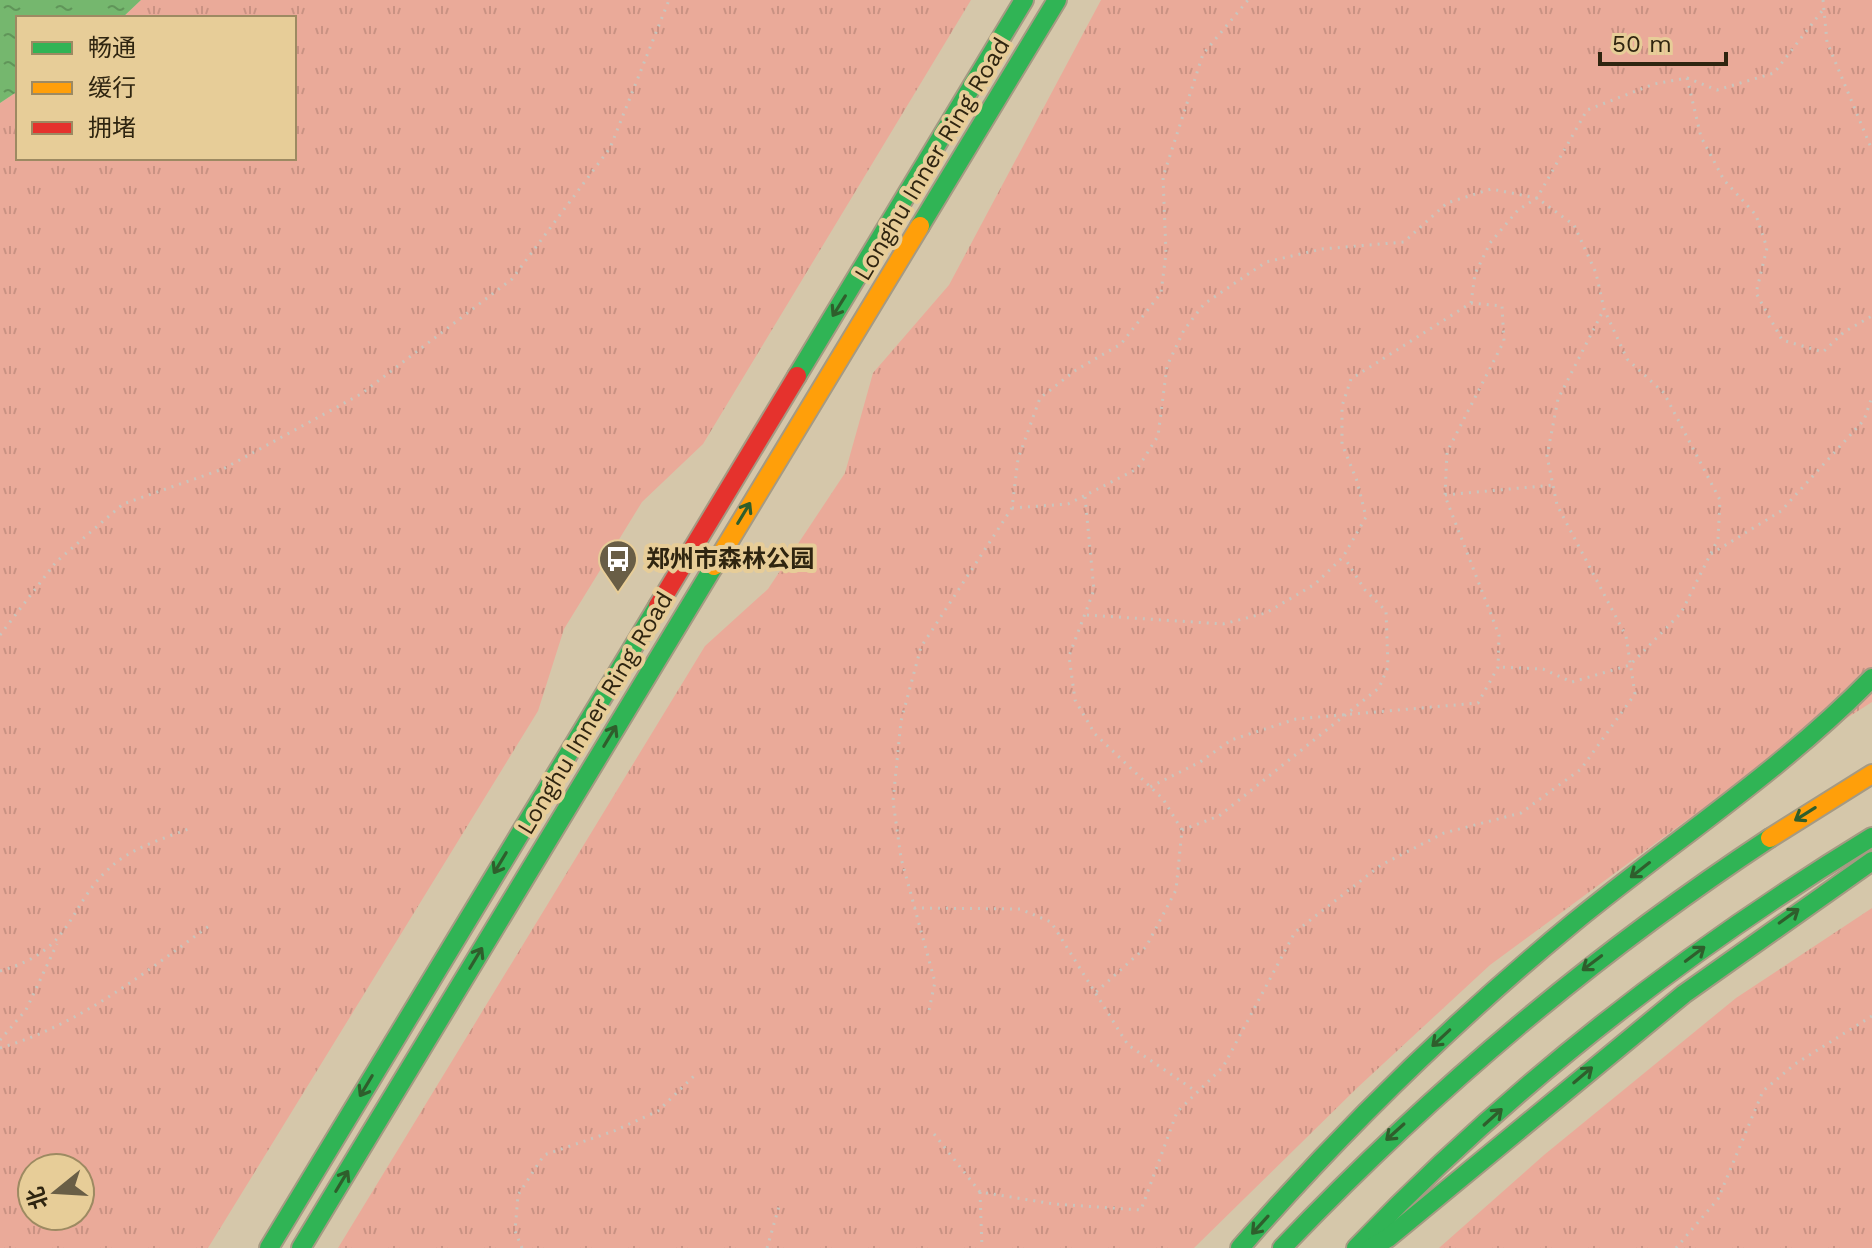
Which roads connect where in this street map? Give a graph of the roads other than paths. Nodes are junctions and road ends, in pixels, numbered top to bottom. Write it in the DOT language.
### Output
graph roads {
  1 [pos="1024,0"];
  2 [pos="1057,0"];
  3 [pos="1872,678"];
  4 [pos="1872,774"];
  5 [pos="1872,837"];
  6 [pos="1872,861"];
  7 [pos="269,1248"];
  8 [pos="301,1248"];
  9 [pos="1240,1248"];
  10 [pos="1282,1248"];
  11 [pos="1356,1248"];
  12 [pos="1371,1248"];
  1 -- 7 [label="main road, Longhu Inner Ring Road, one-way"];
  8 -- 2 [label="main road, Longhu Inner Ring Road, one-way"];
  3 -- 9 [label="main road, one-way"];
  4 -- 10 [label="main road, one-way"];
  11 -- 5 [label="main road, one-way"];
  12 -- 6 [label="main road, one-way"];
}
